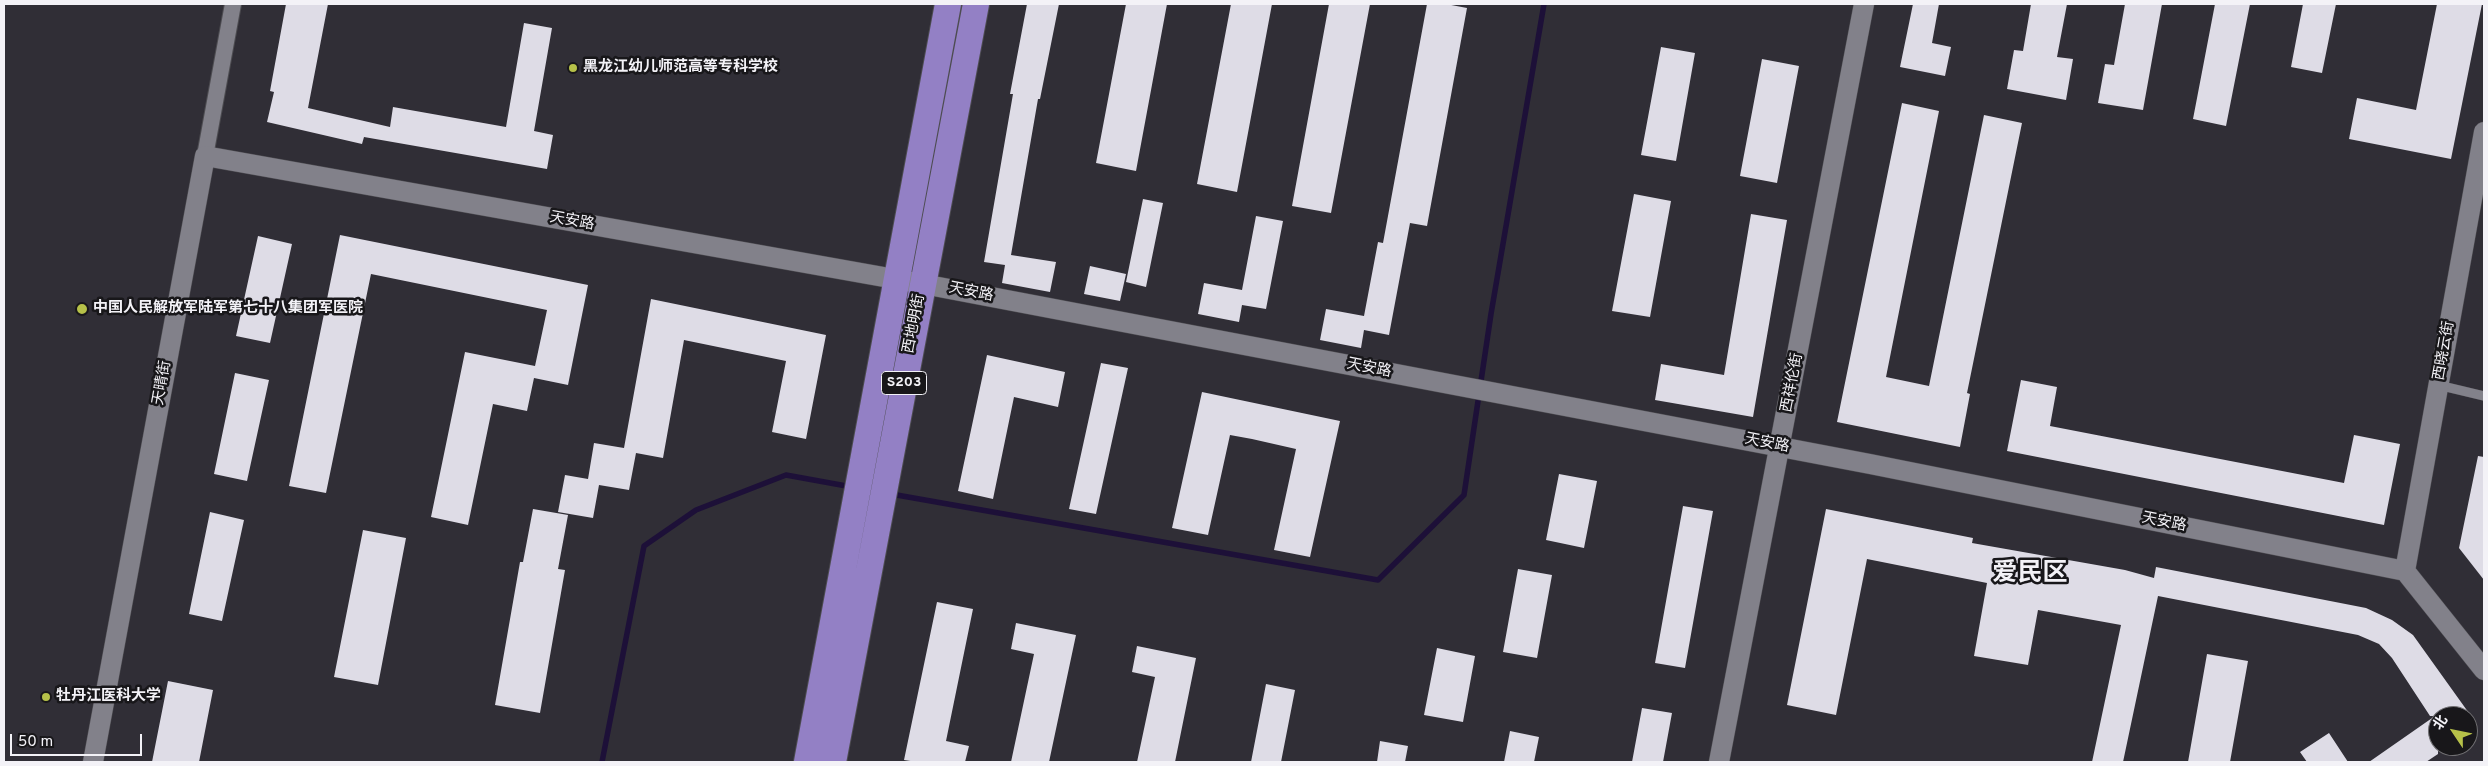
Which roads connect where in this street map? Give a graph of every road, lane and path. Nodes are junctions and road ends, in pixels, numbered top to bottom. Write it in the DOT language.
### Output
graph roads {
  1 [pos="233,4"];
  2 [pos="948,4"];
  3 [pos="976,4"];
  4 [pos="1864,4"];
  5 [pos="2484,132"];
  6 [pos="205,156"];
  7 [pos="896,280"];
  8 [pos="923,284"];
  9 [pos="2438,385"];
  10 [pos="2484,396"];
  11 [pos="1781,447"];
  12 [pos="2405,571"];
  13 [pos="2484,670"];
  14 [pos="93,762"];
  15 [pos="807,762"];
  16 [pos="835,762"];
  17 [pos="1719,762"];
  1 -- 6 [label="street, 天晴街"];
  2 -- 7 [label="main road, 西地明街 / S203"];
  3 -- 8 [label="main road, 西地明街 / S203"];
  4 -- 11 [label="street, 西祥伦街"];
  5 -- 9 [label="street, 西晓云街"];
  6 -- 7 [label="street, 天安路"];
  6 -- 14 [label="street, 天晴街"];
  7 -- 8 [label="street, 天安路"];
  7 -- 15 [label="main road, 西地明街 / S203"];
  8 -- 11 [label="street, 天安路"];
  8 -- 16 [label="main road, 西地明街 / S203"];
  9 -- 10 [label="lane"];
  9 -- 12 [label="street, 西晓云街"];
  11 -- 12 [label="street, 天安路"];
  11 -- 17 [label="street, 西祥伦街"];
  12 -- 13 [label="street"];
}
